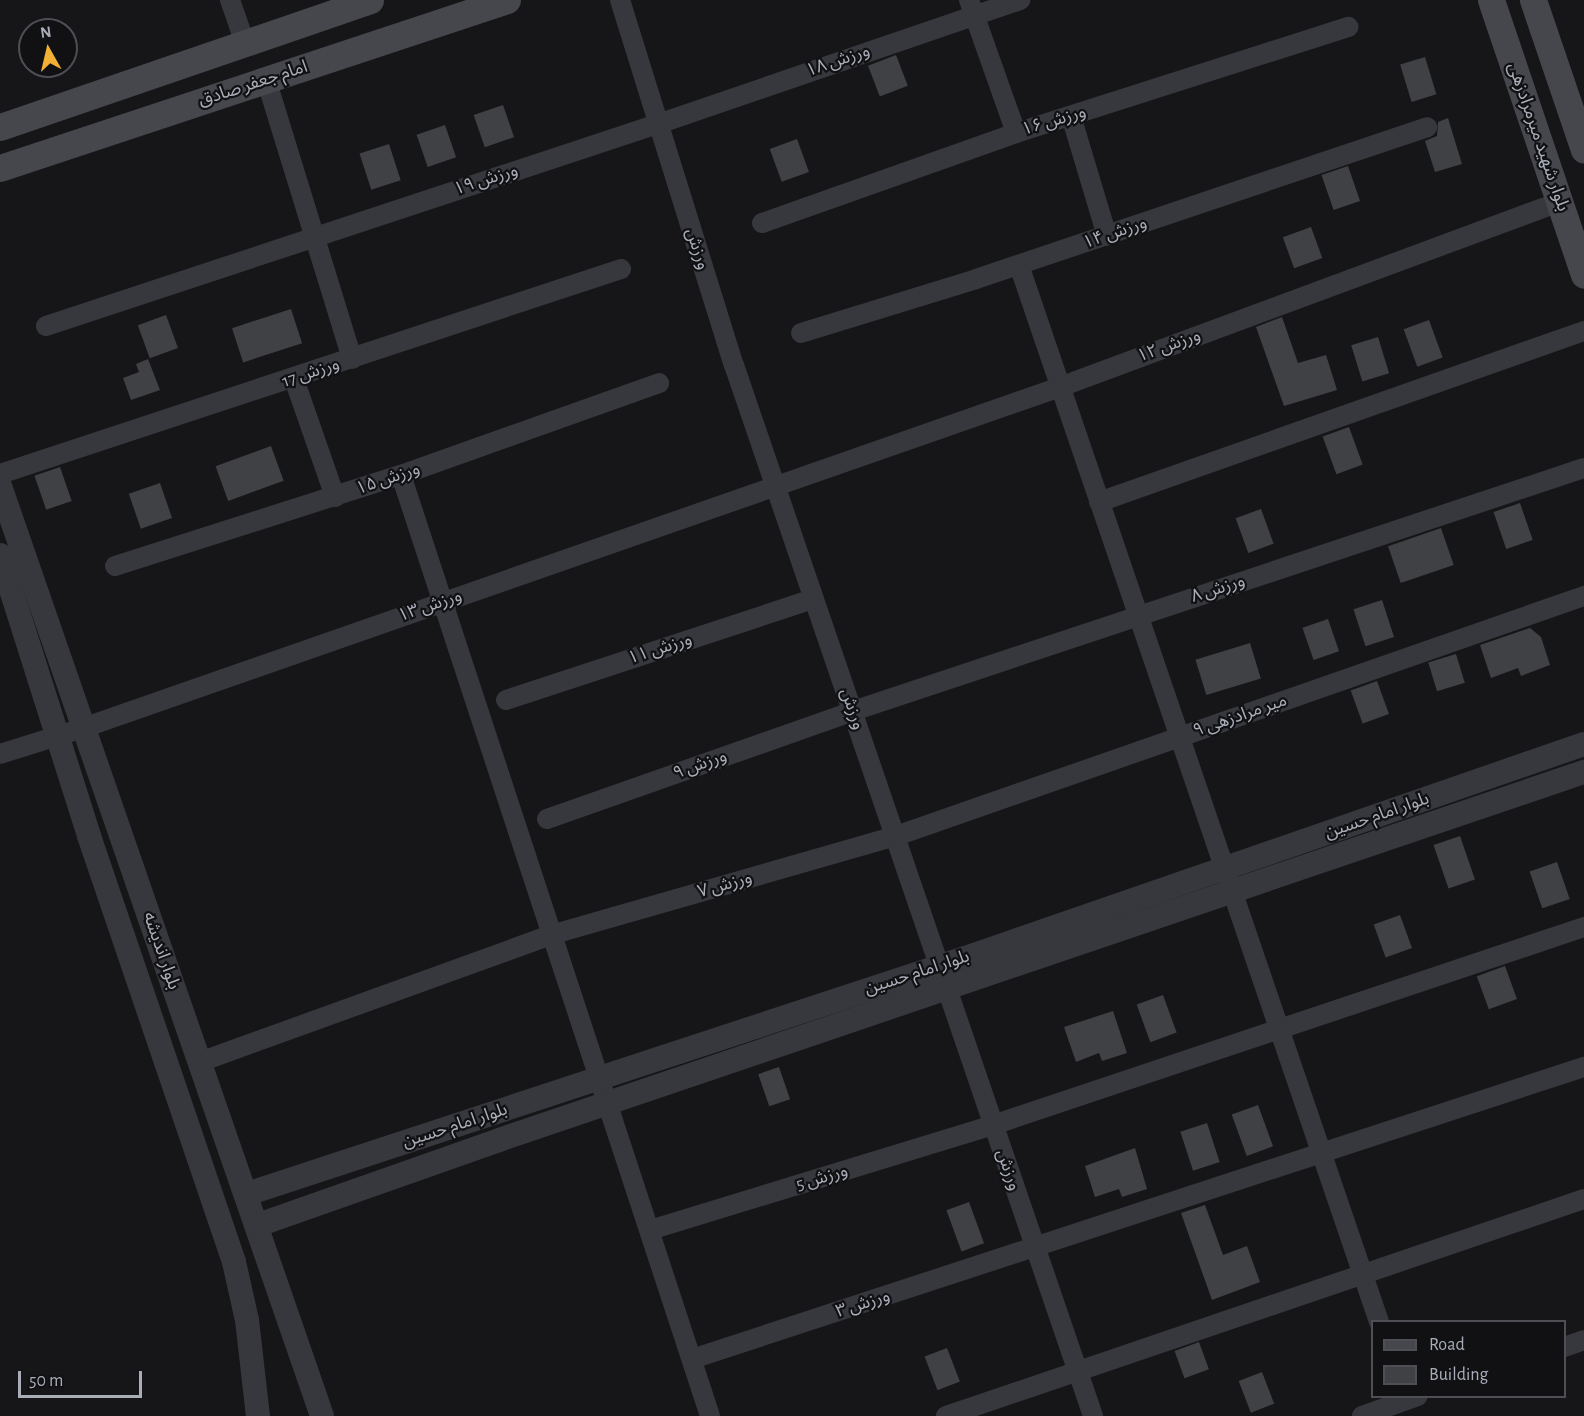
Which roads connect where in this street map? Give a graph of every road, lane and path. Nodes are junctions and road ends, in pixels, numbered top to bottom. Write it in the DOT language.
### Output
graph roads {
  1 [pos="230,0"];
  2 [pos="370,0"];
  3 [pos="507,0"];
  4 [pos="620,0"];
  5 [pos="1020,0"];
  6 [pos="1491,0"];
  7 [pos="1533,0"];
  8 [pos="972,8"];
  9 [pos="1349,27"];
  10 [pos="245,43"];
  11 [pos="266,79"];
  12 [pos="1071,116"];
  13 [pos="658,124"];
  14 [pos="0,127"];
  15 [pos="1427,127"];
  16 [pos="1016,133"];
  17 [pos="1584,150"];
  18 [pos="0,168"];
  19 [pos="1559,202"];
  20 [pos="762,223"];
  21 [pos="314,236"];
  22 [pos="1107,236"];
  23 [pos="1019,265"];
  24 [pos="621,269"];
  25 [pos="1584,275"];
  26 [pos="46,326"];
  27 [pos="1584,331"];
  28 [pos="801,333"];
  29 [pos="352,359"];
  30 [pos="294,379"];
  31 [pos="659,383"];
  32 [pos="1060,387"];
  33 [pos="1584,468"];
  34 [pos="0,474"];
  35 [pos="401,475"];
  36 [pos="776,483"];
  37 [pos="0,486"];
  38 [pos="335,497"];
  39 [pos="1099,502"];
  40 [pos="0,555"];
  41 [pos="114,566"];
  42 [pos="1584,596"];
  43 [pos="813,599"];
  44 [pos="8,602"];
  45 [pos="440,602"];
  46 [pos="1137,616"];
  47 [pos="506,700"];
  48 [pos="853,711"];
  49 [pos="83,728"];
  50 [pos="58,736"];
  51 [pos="1179,737"];
  52 [pos="1584,744"];
  53 [pos="0,754"];
  54 [pos="1584,772"];
  55 [pos="547,819"];
  56 [pos="896,836"];
  57 [pos="1223,869"];
  58 [pos="1231,892"];
  59 [pos="1584,927"];
  60 [pos="554,934"];
  61 [pos="942,965"];
  62 [pos="949,988"];
  63 [pos="1278,1030"];
  64 [pos="200,1062"];
  65 [pos="1584,1067"];
  66 [pos="602,1078"];
  67 [pos="609,1102"];
  68 [pos="993,1125"];
  69 [pos="1321,1156"];
  70 [pos="247,1194"];
  71 [pos="1584,1199"];
  72 [pos="258,1225"];
  73 [pos="650,1230"];
  74 [pos="1035,1249"];
  75 [pos="1362,1275"];
  76 [pos="1377,1320"];
  77 [pos="1584,1340"];
  78 [pos="1566,1346"];
  79 [pos="692,1359"];
  80 [pos="1077,1372"];
  81 [pos="1410,1398"];
  82 [pos="258,1416"];
  83 [pos="322,1416"];
  84 [pos="710,1416"];
  85 [pos="946,1416"];
  86 [pos="1093,1416"];
  87 [pos="1362,1416"];
  1 -- 10 [label="street"];
  2 -- 10 [label="main road"];
  3 -- 11 [label="main road, امام جعفر صادق"];
  4 -- 13 [label="street, ورزش"];
  5 -- 8 [label="street, ورزش ۱۸"];
  6 -- 19 [label="main road, بلوار شهید میرمرادزهی"];
  7 -- 17 [label="main road"];
  8 -- 13 [label="street, ورزش ۱۸"];
  8 -- 16 [label="street"];
  9 -- 12 [label="street, ورزش ۱۶"];
  10 -- 14 [label="main road"];
  11 -- 18 [label="main road, امام جعفر صادق"];
  11 -- 21 [label="street"];
  12 -- 16 [label="street, ورزش ۱۶"];
  12 -- 22 [label="street"];
  13 -- 21 [label="street, ورزش ۱۹"];
  13 -- 36 [label="street, ورزش"];
  15 -- 22 [label="street, ورزش ۱۴"];
  16 -- 20 [label="street, ورزش ۱۶"];
  19 -- 25 [label="main road, بلوار شهید میرمرادزهی"];
  19 -- 32 [label="street, ورزش ۱۲"];
  21 -- 26 [label="street, ورزش ۱۹"];
  21 -- 29 [label="street"];
  22 -- 23 [label="street, ورزش ۱۴"];
  23 -- 28 [label="street, ورزش ۱۴"];
  23 -- 32 [label="street"];
  24 -- 29 [label="street, ورزش 17"];
  27 -- 39 [label="street"];
  29 -- 30 [label="street, ورزش 17"];
  30 -- 34 [label="street, ورزش 17"];
  30 -- 38 [label="street"];
  31 -- 35 [label="street, ورزش ۱۵"];
  32 -- 36 [label="street, ورزش ۱۲"];
  32 -- 39 [label="street"];
  33 -- 46 [label="street, ورزش ۸"];
  35 -- 38 [label="street, ورزش ۱۵"];
  35 -- 45 [label="street"];
  36 -- 43 [label="street, ورزش"];
  36 -- 45 [label="street, ورزش ۱۳"];
  37 -- 49 [label="street, بلوار اندیشه"];
  38 -- 41 [label="street, ورزش ۱۵"];
  39 -- 46 [label="street"];
  40 -- 44 [label="street, بلوار اندیشه"];
  42 -- 51 [label="street, میر مرادزهی ۹"];
  43 -- 47 [label="street, ورزش ۱۱"];
  43 -- 48 [label="street, ورزش"];
  44 -- 50 [label="street, بلوار اندیشه"];
  45 -- 49 [label="street, ورزش ۱۳"];
  45 -- 60 [label="street"];
  46 -- 48 [label="street, ورزش ۸"];
  46 -- 51 [label="street"];
  48 -- 55 [label="street, ورزش ۹"];
  48 -- 56 [label="street, ورزش"];
  49 -- 50 [label="street, ورزش ۱۳"];
  49 -- 64 [label="street, بلوار اندیشه"];
  50 -- 53 [label="street, ورزش ۱۳"];
  50 -- 82 [label="street, بلوار اندیشه"];
  51 -- 56 [label="street, میر مرادزهی ۹"];
  51 -- 57 [label="street"];
  52 -- 57 [label="street, بلوار امام حسین"];
  54 -- 58 [label="street, بلوار امام حسین"];
  56 -- 60 [label="street, ورزش ۷"];
  56 -- 61 [label="street, ورزش"];
  57 -- 58 [label="street"];
  57 -- 61 [label="street, بلوار امام حسین"];
  58 -- 62 [label="street, بلوار امام حسین"];
  58 -- 63 [label="street"];
  59 -- 63 [label="street, ورزش 5"];
  60 -- 64 [label="street, ورزش ۷"];
  60 -- 66 [label="street"];
  61 -- 62 [label="street, ورزش"];
  61 -- 66 [label="street, بلوار امام حسین"];
  62 -- 67 [label="street, بلوار امام حسین"];
  62 -- 68 [label="street, ورزش"];
  63 -- 68 [label="street, ورزش 5"];
  63 -- 69 [label="street"];
  64 -- 70 [label="street, بلوار اندیشه"];
  65 -- 69 [label="street, ورزش ۳"];
  66 -- 67 [label="street"];
  66 -- 70 [label="street, بلوار امام حسین"];
  67 -- 72 [label="street, بلوار امام حسین"];
  67 -- 73 [label="street"];
  68 -- 73 [label="street, ورزش 5"];
  68 -- 74 [label="street, ورزش"];
  69 -- 74 [label="street, ورزش ۳"];
  69 -- 75 [label="street"];
  70 -- 72 [label="street, بلوار اندیشه"];
  71 -- 75 [label="street"];
  72 -- 83 [label="street, بلوار اندیشه"];
  73 -- 79 [label="street"];
  74 -- 79 [label="street, ورزش ۳"];
  74 -- 80 [label="street, ورزش"];
  75 -- 76 [label="street"];
  75 -- 80 [label="street"];
  77 -- 78 [label="street"];
  79 -- 84 [label="street"];
  80 -- 85 [label="street"];
  80 -- 86 [label="street, ورزش"];
  81 -- 87 [label="street"];
}
